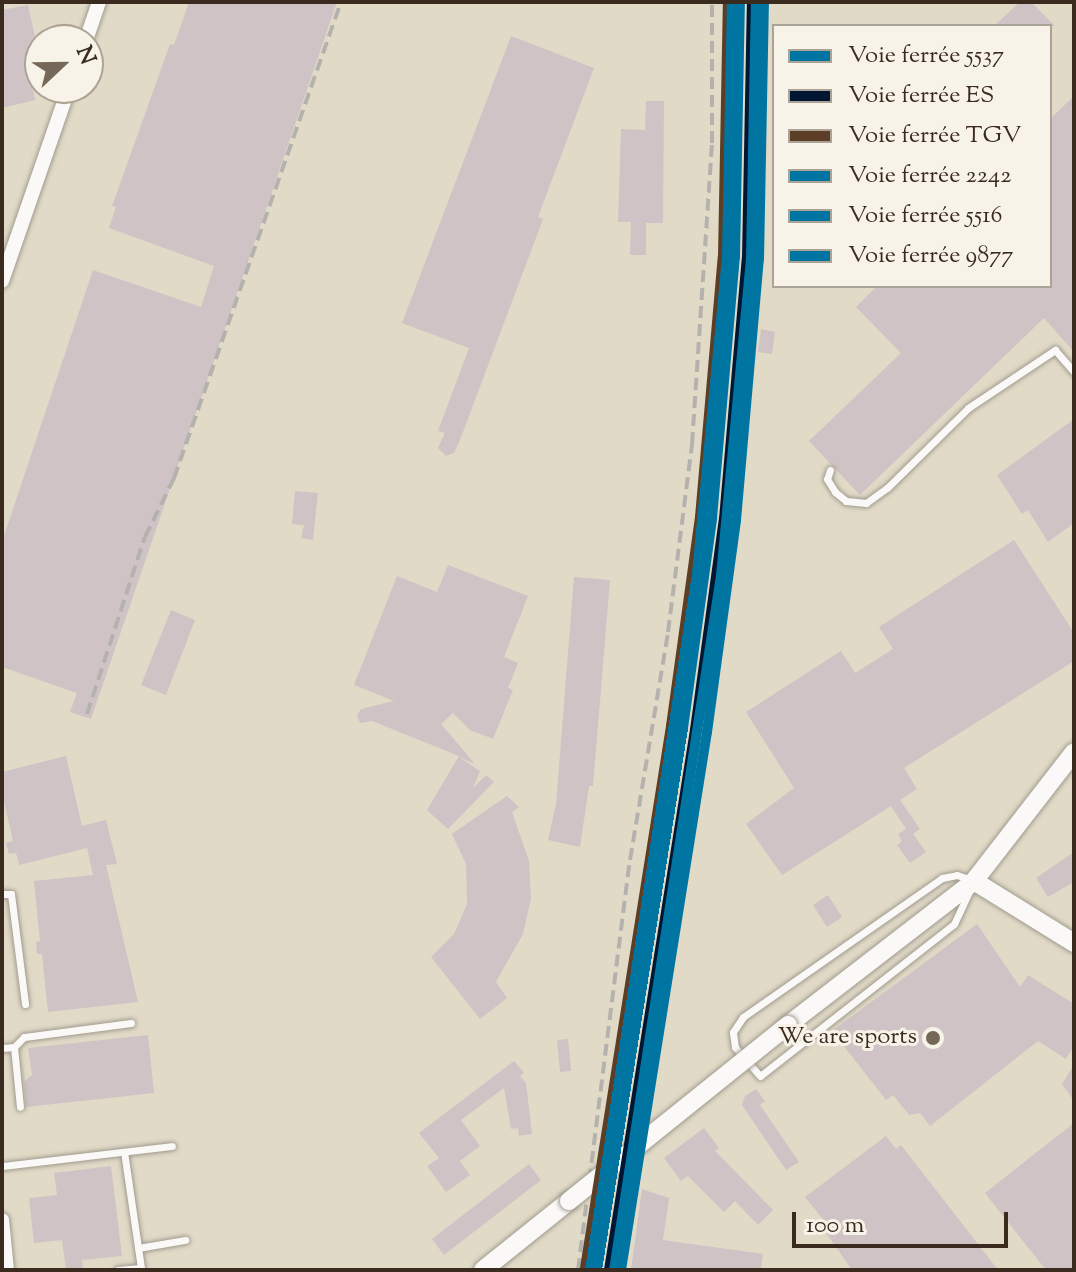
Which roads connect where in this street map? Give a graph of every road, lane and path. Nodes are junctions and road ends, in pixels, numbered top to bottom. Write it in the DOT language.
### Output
graph roads {
  1 [pos="99,2"];
  2 [pos="91,24"];
  3 [pos="63,104"];
  4 [pos="2,281"];
  5 [pos="1074,372"];
  6 [pos="830,470"];
  7 [pos="1072,760"];
  8 [pos="974,881"];
  9 [pos="2,894"];
  10 [pos="1074,943"];
  11 [pos="25,1004"];
  12 [pos="131,1023"];
  13 [pos="14,1047"];
  14 [pos="2,1048"];
  15 [pos="20,1107"];
  16 [pos="172,1146"];
  17 [pos="124,1152"];
  18 [pos="2,1166"];
  19 [pos="2,1220"];
  20 [pos="185,1240"];
  21 [pos="138,1248"];
  22 [pos="7,1270"];
  23 [pos="118,1270"];
  24 [pos="483,1270"];
  1 -- 2 [label="street"];
  3 -- 4 [label="street"];
  5 -- 6 [label="lane"];
  7 -- 8 [label="street"];
  8 -- 8 [label="lane"];
  8 -- 10 [label="street"];
  8 -- 24 [label="street, bridge"];
  9 -- 11 [label="lane"];
  12 -- 13 [label="lane"];
  13 -- 14 [label="lane"];
  13 -- 15 [label="lane"];
  16 -- 17 [label="lane"];
  17 -- 18 [label="lane"];
  17 -- 21 [label="lane"];
  19 -- 22 [label="street"];
  20 -- 21 [label="lane"];
  21 -- 23 [label="lane"];
}
